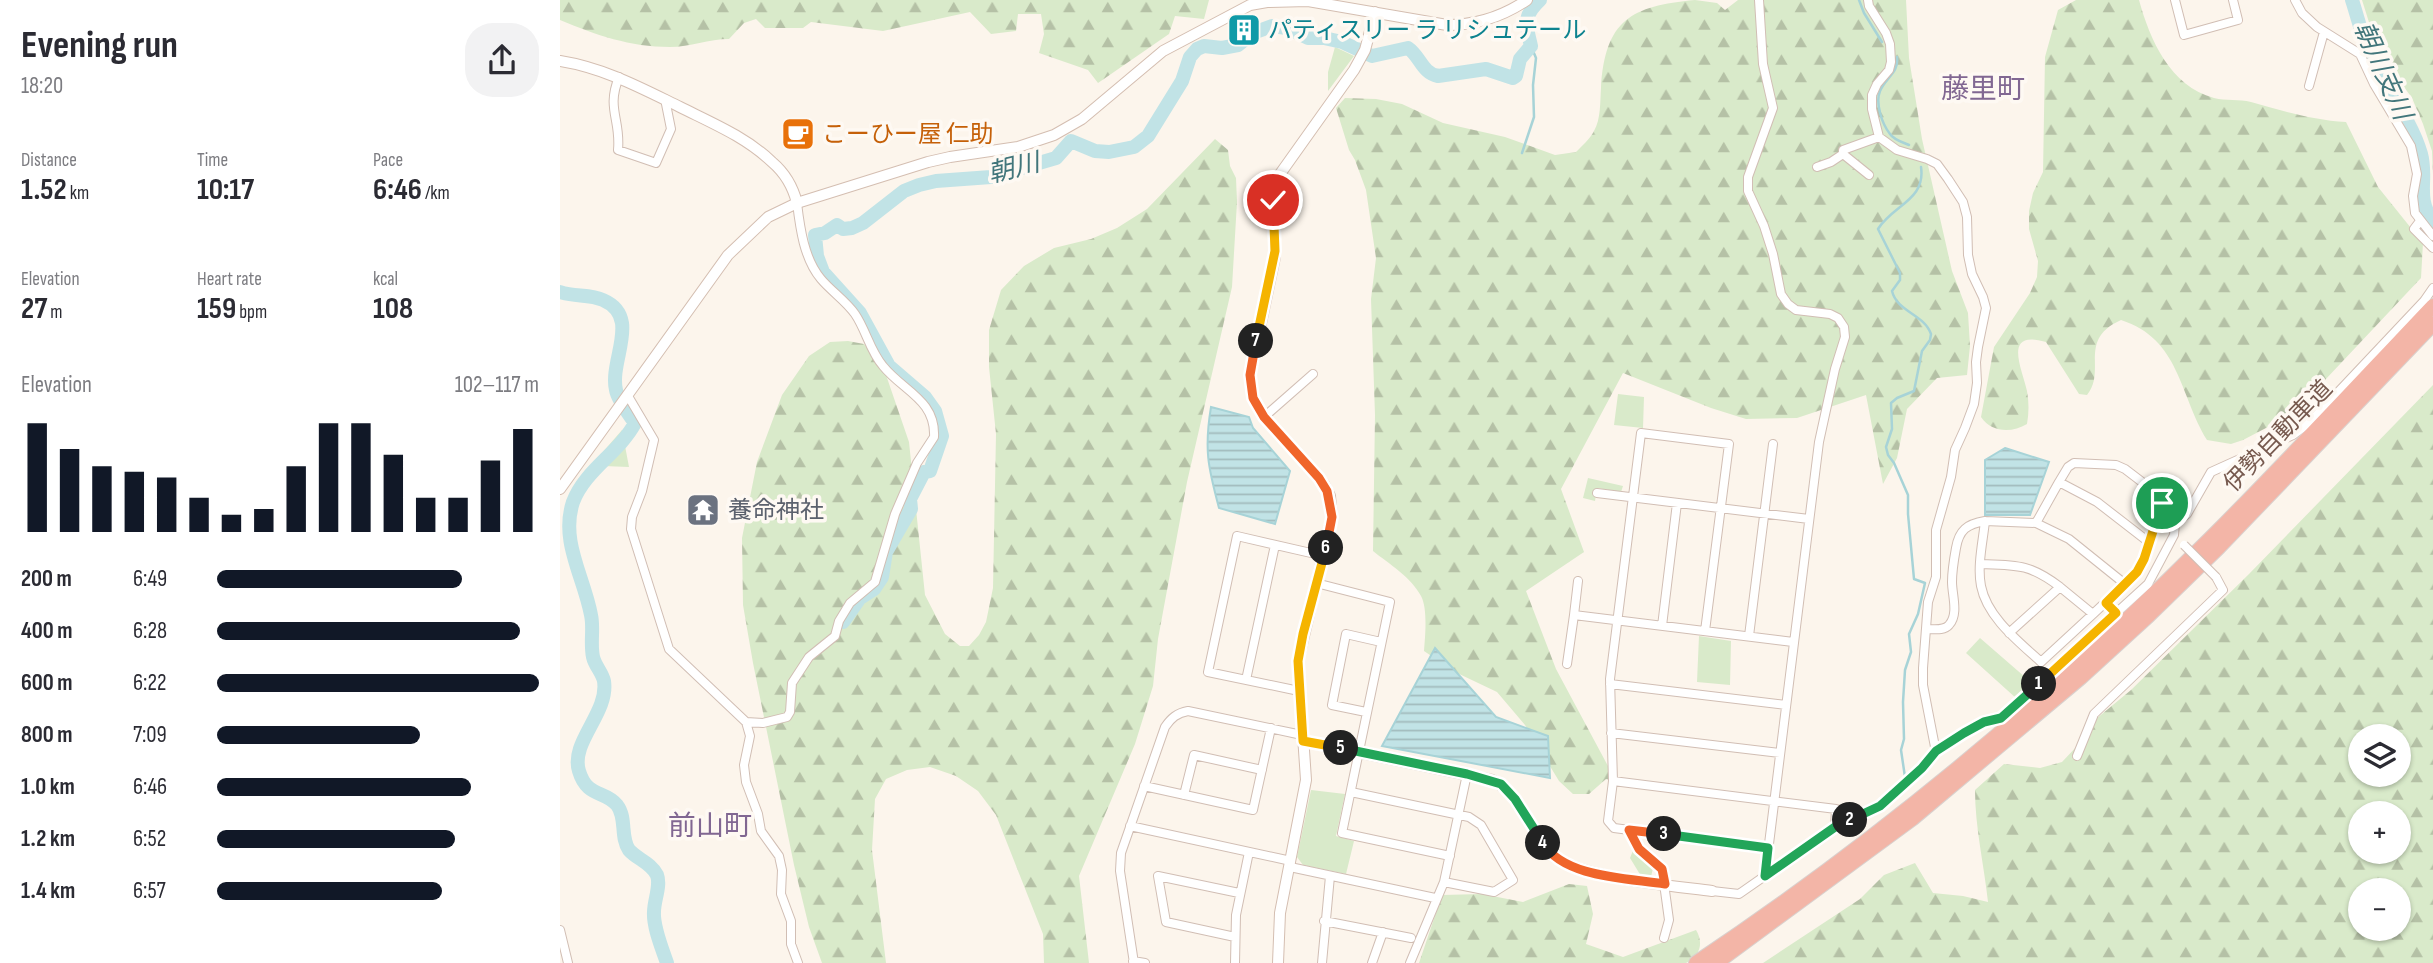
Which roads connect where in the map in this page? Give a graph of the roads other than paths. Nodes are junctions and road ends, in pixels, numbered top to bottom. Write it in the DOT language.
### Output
graph roads {
  1 [pos="1528,0"];
  2 [pos="1759,0"];
  3 [pos="1868,0"];
  4 [pos="2175,0"];
  5 [pos="2233,0"];
  6 [pos="2295,0"];
  7 [pos="1308,1"];
  8 [pos="1375,12"];
  9 [pos="2324,32"];
  10 [pos="560,61"];
  11 [pos="619,77"];
  12 [pos="2309,86"];
  13 [pos="665,99"];
  14 [pos="1879,137"];
  15 [pos="1843,154"];
  16 [pos="1817,167"];
  17 [pos="1869,175"];
  18 [pos="797,203"];
  19 [pos="2420,221"];
  20 [pos="2433,236"];
  21 [pos="2433,248"];
  22 [pos="2433,288"];
  23 [pos="2433,306"];
  24 [pos="2433,324"];
  25 [pos="1313,374"];
  26 [pos="626,399"];
  27 [pos="1264,417"];
  28 [pos="1773,444"];
  29 [pos="2059,482"];
  30 [pos="560,489"];
  31 [pos="1597,493"];
  32 [pos="1633,497"];
  33 [pos="1677,503"];
  34 [pos="1721,508"];
  35 [pos="1765,513"];
  36 [pos="1809,519"];
  37 [pos="1985,521"];
  38 [pos="2036,523"];
  39 [pos="2174,535"];
  40 [pos="2150,543"];
  41 [pos="1275,545"];
  42 [pos="1324,556"];
  43 [pos="1981,564"];
  44 [pos="1578,581"];
  45 [pos="1316,583"];
  46 [pos="2125,584"];
  47 [pos="2060,587"];
  48 [pos="2106,603"];
  49 [pos="2116,613"];
  50 [pos="2093,614"];
  51 [pos="1574,615"];
  52 [pos="1617,620"];
  53 [pos="1662,626"];
  54 [pos="1927,629"];
  55 [pos="1705,631"];
  56 [pos="2009,633"];
  57 [pos="1749,636"];
  58 [pos="1381,642"];
  59 [pos="1793,642"];
  60 [pos="1567,664"];
  61 [pos="1246,680"];
  62 [pos="1610,684"];
  63 [pos="1299,691"];
  64 [pos="1786,705"];
  65 [pos="1366,712"];
  66 [pos="746,722"];
  67 [pos="1271,729"];
  68 [pos="1612,733"];
  69 [pos="1303,738"];
  70 [pos="1936,751"];
  71 [pos="1359,752"];
  72 [pos="1780,753"];
  73 [pos="2077,756"];
  74 [pos="1262,770"];
  75 [pos="1467,774"];
  76 [pos="1613,781"];
  77 [pos="1144,786"];
  78 [pos="1350,792"];
  79 [pos="1184,795"];
  80 [pos="1774,801"];
  81 [pos="1458,815"];
  82 [pos="1130,826"];
  83 [pos="1835,827"];
  84 [pos="1629,830"];
  85 [pos="1768,848"];
  86 [pos="1249,852"];
  87 [pos="1450,856"];
  88 [pos="1290,864"];
  89 [pos="1330,876"];
  90 [pos="1765,876"];
  91 [pos="1444,882"];
  92 [pos="1665,884"];
  93 [pos="1712,891"];
  94 [pos="1239,893"];
  95 [pos="1435,898"];
  96 [pos="1798,898"];
  97 [pos="1324,920"];
  98 [pos="560,930"];
  99 [pos="1383,932"];
  100 [pos="1235,937"];
  101 [pos="1411,938"];
  102 [pos="1664,938"];
  103 [pos="1133,962"];
  104 [pos="568,963"];
  105 [pos="798,963"];
  106 [pos="1145,963"];
  107 [pos="1235,963"];
  108 [pos="1278,963"];
  109 [pos="1323,963"];
  110 [pos="1372,963"];
  111 [pos="1410,963"];
  112 [pos="1696,963"];
  113 [pos="1716,963"];
  1 -- 8 [label="street"];
  2 -- 36 [label="street"];
  3 -- 14 [label="street"];
  4 -- 5 [label="street"];
  6 -- 9 [label="street"];
  7 -- 8 [label="street"];
  7 -- 18 [label="street"];
  8 -- 27 [label="street"];
  9 -- 12 [label="street"];
  9 -- 19 [label="street"];
  10 -- 11 [label="street"];
  11 -- 13 [label="street"];
  11 -- 13 [label="street"];
  13 -- 18 [label="street"];
  14 -- 15 [label="street"];
  14 -- 54 [label="street"];
  15 -- 16 [label="street"];
  15 -- 17 [label="street"];
  18 -- 26 [label="street"];
  18 -- 66 [label="street"];
  19 -- 20 [label="street"];
  19 -- 21 [label="street"];
  22 -- 39 [label="street"];
  23 -- 96 [label="highway, 伊勢自動車道"];
  24 -- 96 [label="highway, 伊勢自動車道"];
  25 -- 27 [label="street"];
  26 -- 30 [label="street"];
  26 -- 66 [label="street"];
  27 -- 42 [label="street"];
  28 -- 35 [label="street"];
  29 -- 38 [label="street"];
  29 -- 40 [label="street"];
  29 -- 40 [label="street"];
  31 -- 32 [label="street"];
  32 -- 33 [label="street"];
  32 -- 34 [label="street"];
  32 -- 52 [label="street"];
  33 -- 34 [label="street"];
  33 -- 53 [label="street"];
  34 -- 35 [label="street"];
  34 -- 55 [label="street"];
  35 -- 36 [label="street"];
  35 -- 57 [label="street"];
  36 -- 59 [label="street"];
  37 -- 38 [label="street"];
  37 -- 43 [label="street"];
  37 -- 54 [label="street"];
  38 -- 46 [label="street"];
  39 -- 49 [label="street"];
  39 -- 73 [label="street, bridge"];
  40 -- 46 [label="street"];
  41 -- 42 [label="street"];
  41 -- 61 [label="street"];
  41 -- 61 [label="street"];
  42 -- 45 [label="street"];
  43 -- 47 [label="street"];
  43 -- 56 [label="street"];
  44 -- 51 [label="street"];
  45 -- 58 [label="street"];
  45 -- 63 [label="street"];
  46 -- 48 [label="street"];
  47 -- 50 [label="street"];
  47 -- 56 [label="street"];
  48 -- 49 [label="street"];
  48 -- 50 [label="street"];
  49 -- 70 [label="street"];
  50 -- 56 [label="street"];
  51 -- 52 [label="street"];
  51 -- 60 [label="street"];
  52 -- 53 [label="street"];
  52 -- 62 [label="street"];
  53 -- 55 [label="street"];
  54 -- 70 [label="street"];
  55 -- 57 [label="street"];
  57 -- 59 [label="street"];
  58 -- 65 [label="street"];
  58 -- 65 [label="street"];
  59 -- 64 [label="street"];
  61 -- 63 [label="street"];
  62 -- 64 [label="street"];
  62 -- 68 [label="street"];
  63 -- 69 [label="street"];
  64 -- 72 [label="street"];
  65 -- 71 [label="street"];
  66 -- 105 [label="street"];
  67 -- 69 [label="street"];
  67 -- 74 [label="street"];
  67 -- 77 [label="street"];
  68 -- 72 [label="street"];
  68 -- 76 [label="street"];
  69 -- 71 [label="street"];
  69 -- 88 [label="street"];
  70 -- 83 [label="street"];
  71 -- 75 [label="street"];
  71 -- 78 [label="street"];
  72 -- 80 [label="street"];
  74 -- 79 [label="street"];
  74 -- 79 [label="street"];
  75 -- 81 [label="street"];
  75 -- 92 [label="street"];
  76 -- 80 [label="street"];
  76 -- 84 [label="street"];
  77 -- 79 [label="street"];
  77 -- 82 [label="street"];
  78 -- 81 [label="street"];
  78 -- 87 [label="street"];
  80 -- 83 [label="street"];
  80 -- 85 [label="street"];
  81 -- 87 [label="street"];
  81 -- 91 [label="street"];
  82 -- 86 [label="street"];
  82 -- 103 [label="street"];
  83 -- 90 [label="street"];
  84 -- 85 [label="street"];
  84 -- 92 [label="street"];
  85 -- 90 [label="street"];
  86 -- 88 [label="street"];
  86 -- 94 [label="street"];
  87 -- 91 [label="street"];
  88 -- 89 [label="street"];
  88 -- 108 [label="street"];
  89 -- 95 [label="street"];
  89 -- 97 [label="street"];
  90 -- 93 [label="street"];
  91 -- 95 [label="street"];
  92 -- 93 [label="street"];
  92 -- 102 [label="street"];
  94 -- 100 [label="street"];
  94 -- 100 [label="street"];
  95 -- 111 [label="street"];
  96 -- 112 [label="highway, 伊勢自動車道"];
  96 -- 113 [label="highway, 伊勢自動車道"];
  97 -- 99 [label="street"];
  97 -- 109 [label="street"];
  98 -- 104 [label="street"];
  99 -- 101 [label="street"];
  99 -- 110 [label="street"];
  100 -- 107 [label="street"];
  103 -- 106 [label="street"];
}
